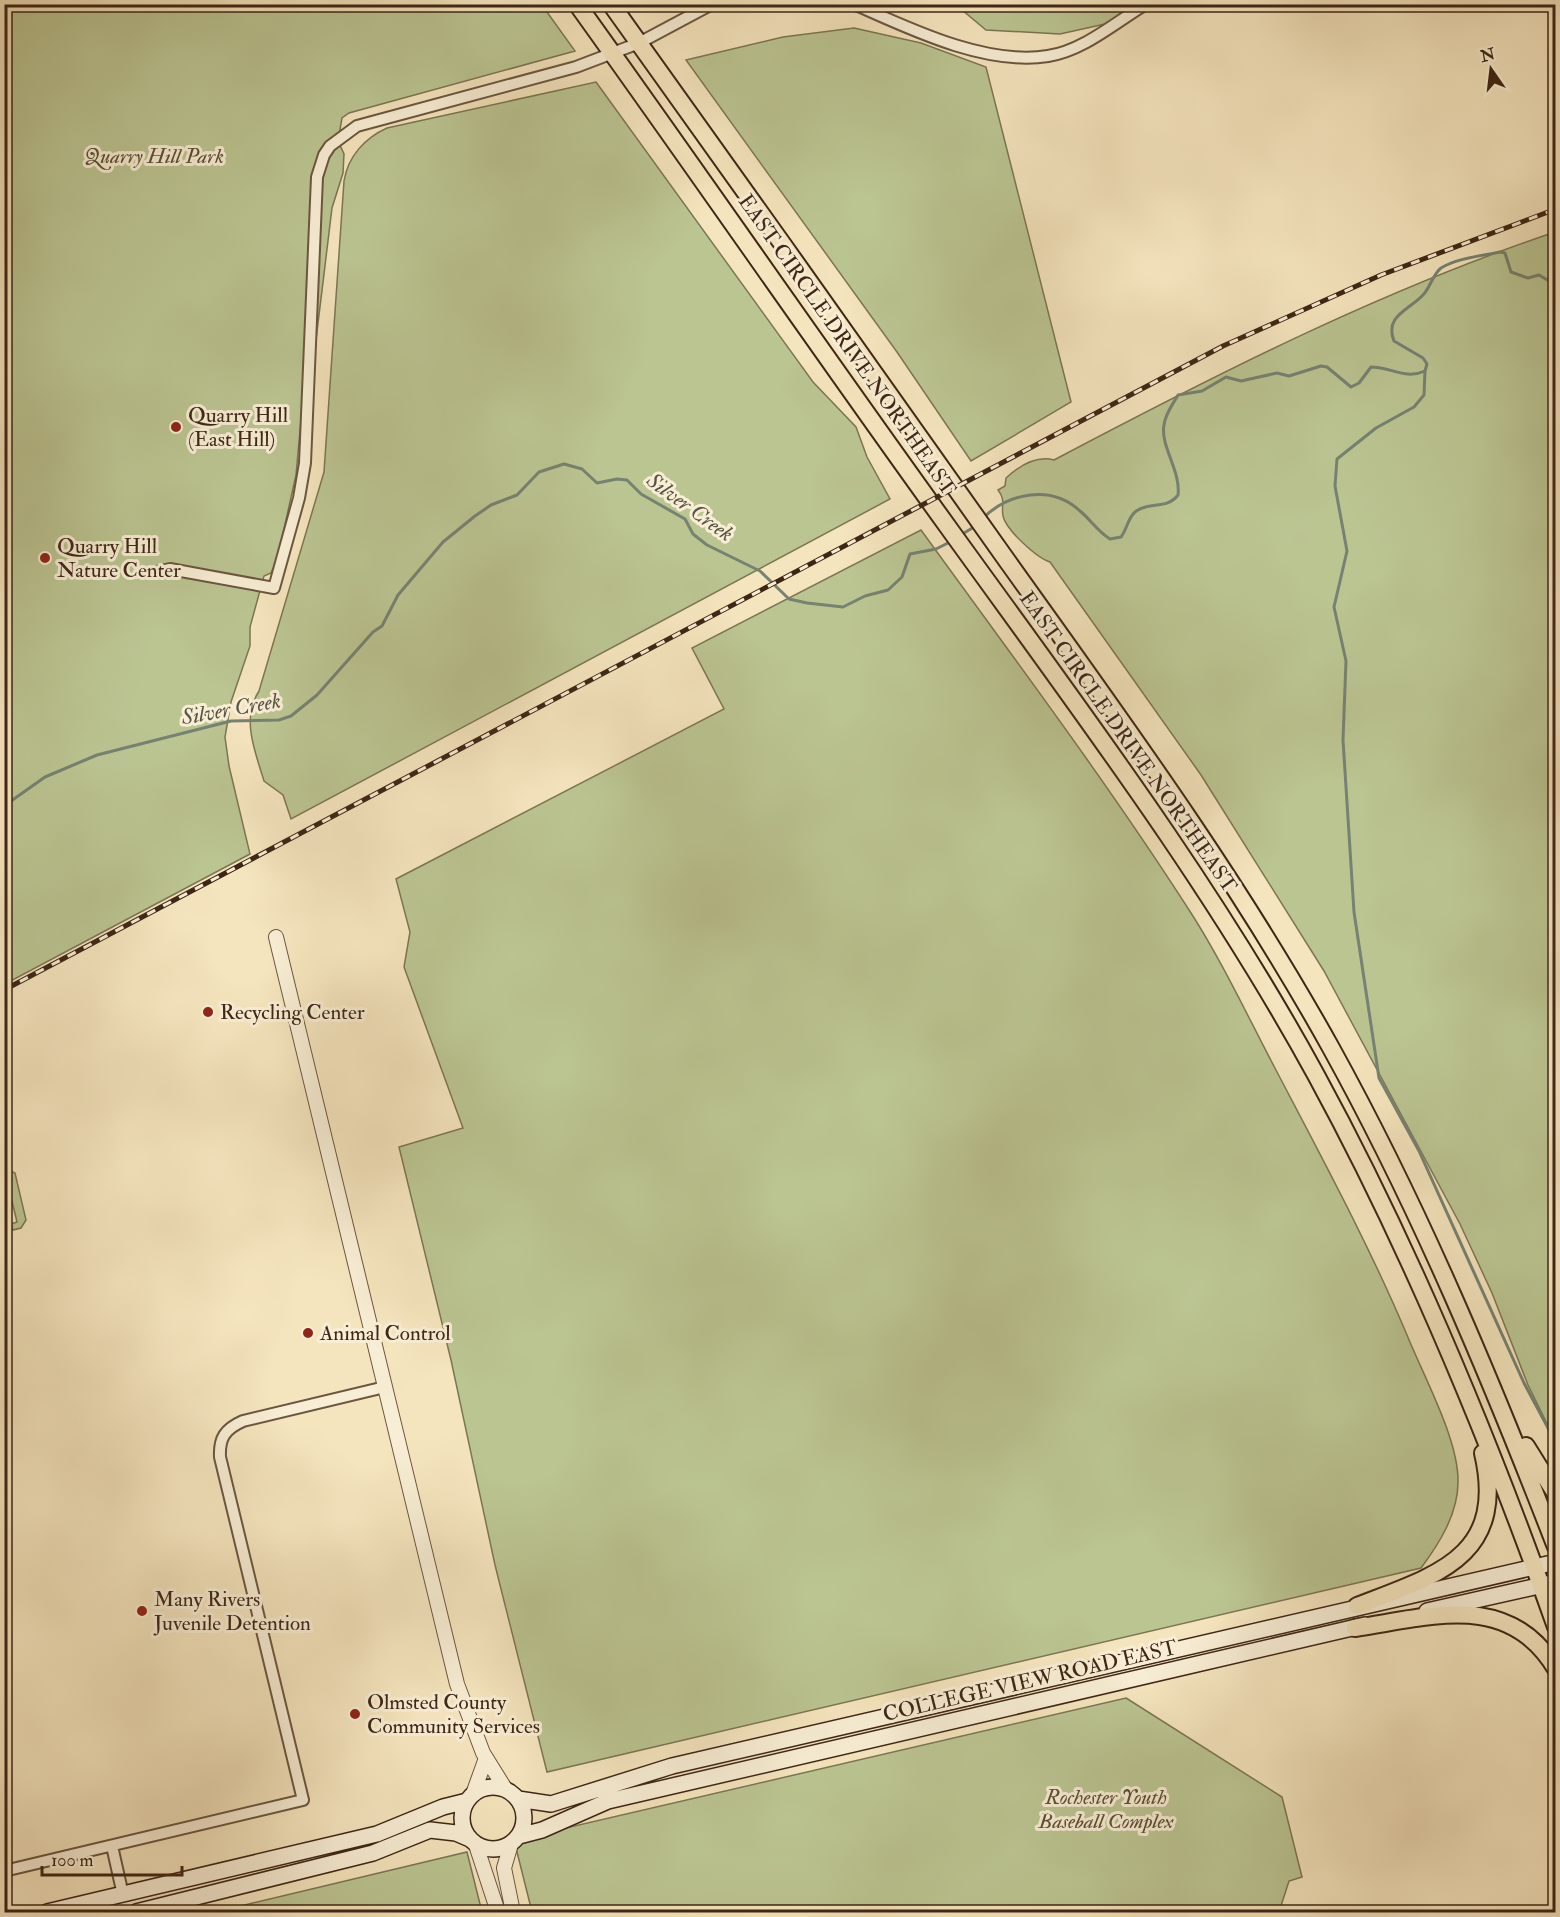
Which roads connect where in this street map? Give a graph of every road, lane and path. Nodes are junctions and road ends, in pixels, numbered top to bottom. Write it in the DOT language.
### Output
graph roads {
  1 [pos="577,4"];
  2 [pos="611,4"];
  3 [pos="712,4"];
  4 [pos="854,4"];
  5 [pos="1146,4"];
  6 [pos="639,43"];
  7 [pos="613,54"];
  8 [pos="156,572"];
  9 [pos="276,936"];
  10 [pos="1462,1380"];
  11 [pos="385,1387"];
  12 [pos="1499,1399"];
  13 [pos="1556,1494"];
  14 [pos="1556,1547"];
  15 [pos="1556,1562"];
  16 [pos="1535,1567"];
  17 [pos="1548,1584"];
  18 [pos="1358,1606"];
  19 [pos="1556,1627"];
  20 [pos="1355,1628"];
  21 [pos="1556,1669"];
  22 [pos="486,1758"];
  23 [pos="512,1794"];
  24 [pos="470,1797"];
  25 [pos="515,1840"];
  26 [pos="473,1842"];
  27 [pos="112,1846"];
  28 [pos="4,1871"];
  29 [pos="123,1894"];
  30 [pos="47,1912"];
  31 [pos="136,1912"];
  32 [pos="498,1912"];
  33 [pos="513,1912"];
  1 -- 7 [label="main road, EAST CIRCLE DRIVE NORTHEAST"];
  2 -- 6 [label="main road, EAST CIRCLE DRIVE NORTHEAST"];
  3 -- 6 [label="street"];
  4 -- 5 [label="street"];
  6 -- 7 [label="street"];
  6 -- 12 [label="main road, EAST CIRCLE DRIVE NORTHEAST"];
  7 -- 8 [label="street"];
  7 -- 10 [label="main road, EAST CIRCLE DRIVE NORTHEAST"];
  9 -- 11 [label="street"];
  10 -- 16 [label="main road, EAST CIRCLE DRIVE NORTHEAST"];
  10 -- 18 [label="main road"];
  11 -- 22 [label="street"];
  11 -- 27 [label="street"];
  12 -- 13 [label="main road"];
  12 -- 14 [label="main road, EAST CIRCLE DRIVE NORTHEAST"];
  15 -- 16 [label="main road, COLLEGE VIEW ROAD EAST"];
  16 -- 17 [label="main road, EAST CIRCLE DRIVE NORTHEAST"];
  16 -- 18 [label="main road, COLLEGE VIEW ROAD EAST"];
  17 -- 19 [label="main road, EAST CIRCLE DRIVE NORTHEAST"];
  17 -- 20 [label="main road, COLLEGE VIEW ROAD EAST"];
  18 -- 23 [label="main road, COLLEGE VIEW ROAD EAST"];
  20 -- 21 [label="main road"];
  20 -- 25 [label="main road, COLLEGE VIEW ROAD EAST"];
  22 -- 23 [label="street"];
  22 -- 24 [label="street"];
  23 -- 24 [label="main road"];
  23 -- 25 [label="main road"];
  24 -- 26 [label="main road"];
  24 -- 29 [label="main road"];
  25 -- 26 [label="main road"];
  25 -- 33 [label="street"];
  26 -- 31 [label="main road"];
  26 -- 32 [label="street"];
  27 -- 28 [label="street"];
  27 -- 29 [label="street"];
  29 -- 30 [label="main road"];
}
